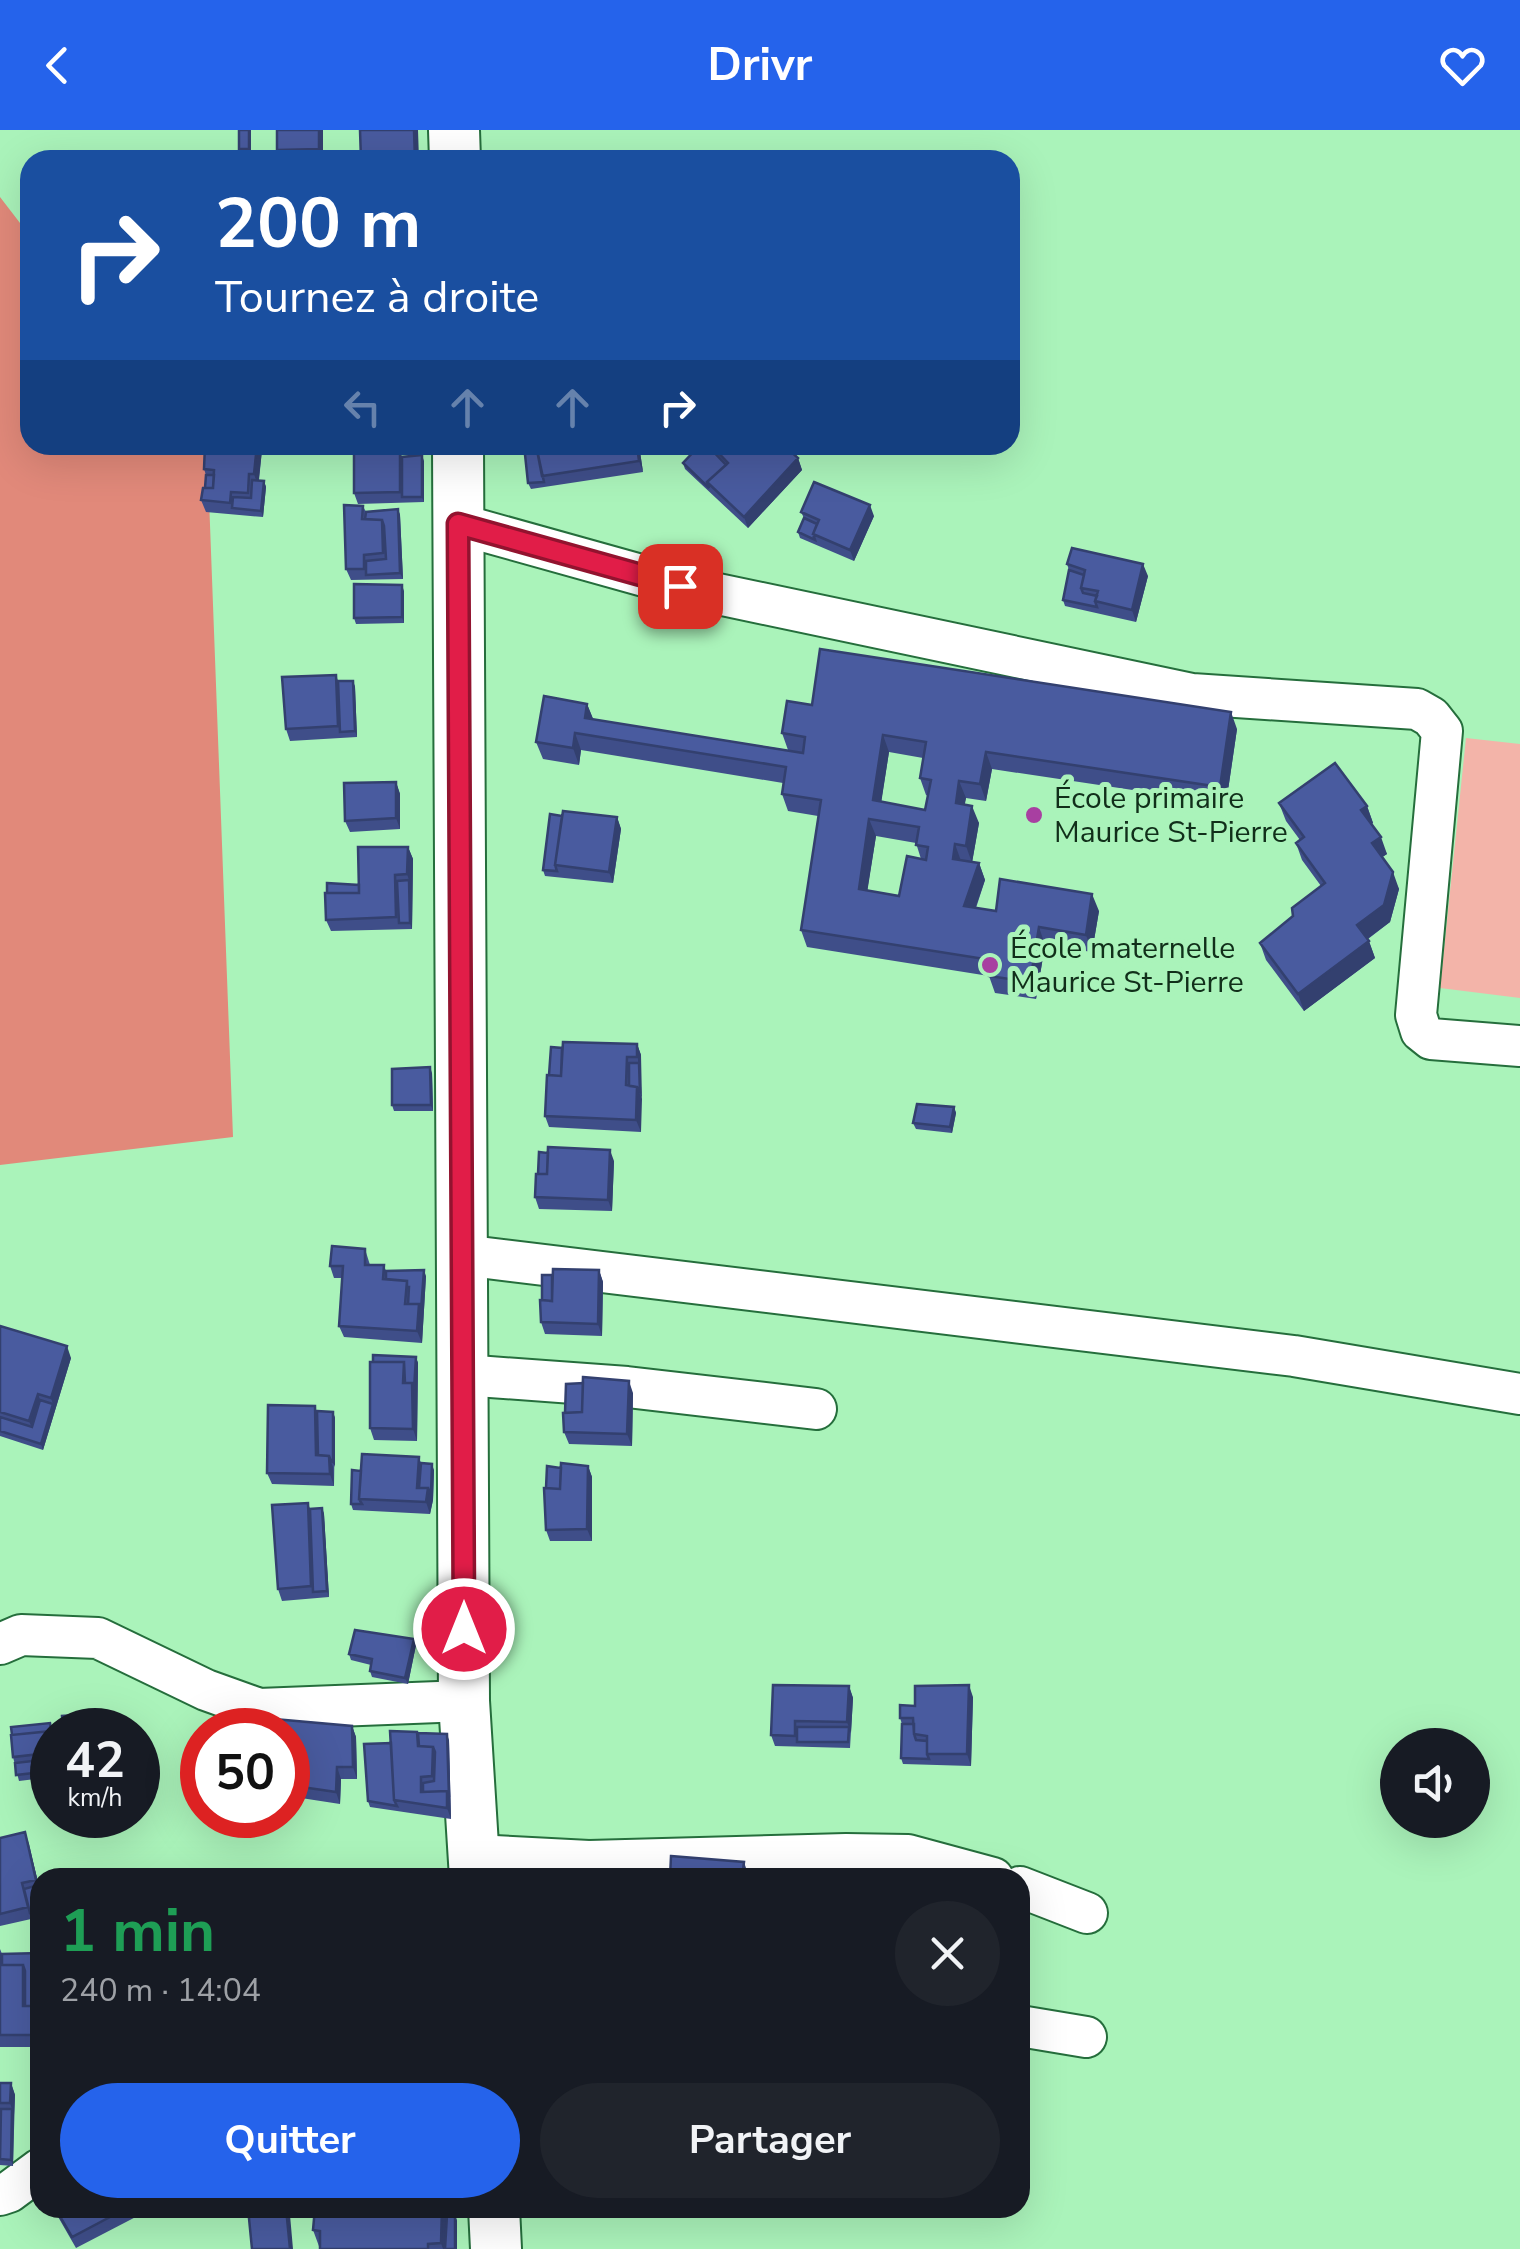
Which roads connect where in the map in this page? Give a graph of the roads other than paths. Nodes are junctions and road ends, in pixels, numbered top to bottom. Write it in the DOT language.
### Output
graph roads {
  1 [pos="458,455"];
  2 [pos="458,524"];
  3 [pos="1520,1046"];
  4 [pos="462,1255"];
  5 [pos="463,1374"];
  6 [pos="1520,1394"];
  7 [pos="816,1408"];
  8 [pos="0,1644"];
  9 [pos="464,1702"];
  10 [pos="474,1866"];
  11 [pos="956,1868"];
  12 [pos="1030,1891"];
  13 [pos="1087,1914"];
  14 [pos="1030,2028"];
  15 [pos="1086,2037"];
  16 [pos="30,2176"];
  17 [pos="0,2195"];
  18 [pos="494,2218"];
  19 [pos="496,2249"];
  1 -- 2 [label="main road"];
  2 -- 3 [label="street"];
  2 -- 4 [label="main road"];
  4 -- 5 [label="main road"];
  4 -- 6 [label="street"];
  5 -- 7 [label="street"];
  5 -- 9 [label="main road"];
  8 -- 9 [label="street"];
  9 -- 10 [label="main road"];
  10 -- 11 [label="street"];
  12 -- 13 [label="street"];
  14 -- 15 [label="street"];
  16 -- 17 [label="street"];
  18 -- 19 [label="main road"];
}
